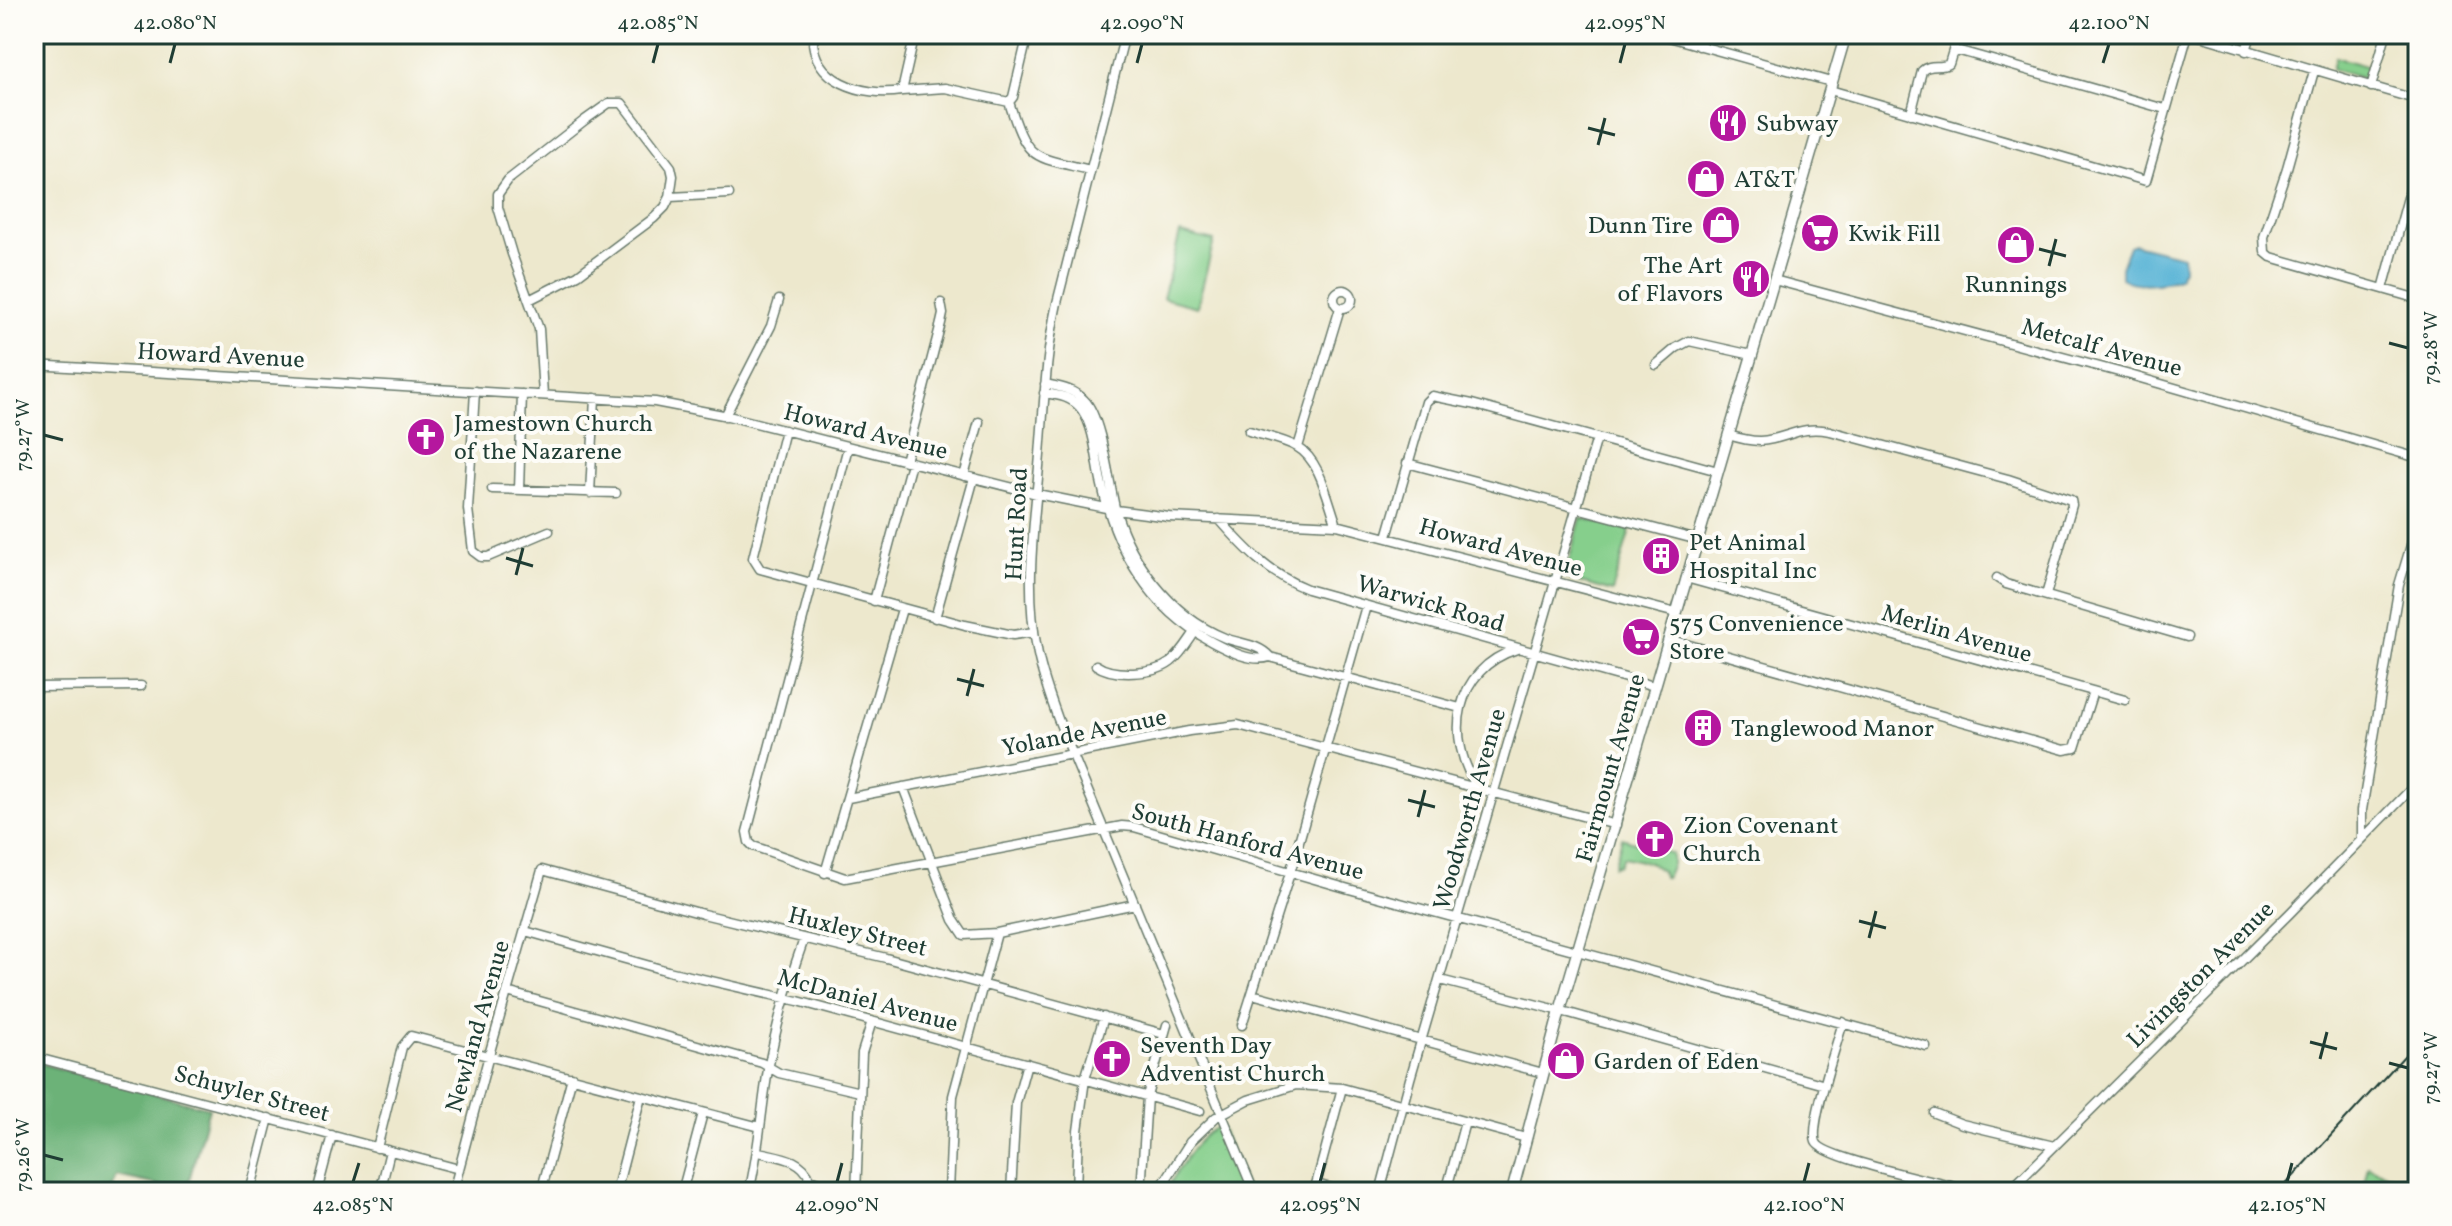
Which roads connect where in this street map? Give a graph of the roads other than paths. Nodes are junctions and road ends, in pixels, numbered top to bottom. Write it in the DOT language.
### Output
graph roads {
  1 [pos="813,34"];
  2 [pos="915,34"];
  3 [pos="1028,34"];
  4 [pos="1125,34"];
  5 [pos="1658,34"];
  6 [pos="1703,34"];
  7 [pos="1846,34"];
  8 [pos="1958,34"];
  9 [pos="2190,34"];
  10 [pos="2251,34"];
  11 [pos="2386,34"];
  12 [pos="1699,46"];
  13 [pos="2246,51"];
  14 [pos="1956,52"];
  15 [pos="2314,71"];
  16 [pos="1830,86"];
  17 [pos="2371,87"];
  18 [pos="902,91"];
  19 [pos="2418,100"];
  20 [pos="1009,102"];
  21 [pos="2165,109"];
  22 [pos="1911,114"];
  23 [pos="2418,161"];
  24 [pos="1090,170"];
  25 [pos="729,194"];
  26 [pos="670,197"];
  27 [pos="1774,280"];
  28 [pos="2383,289"];
  29 [pos="2418,299"];
  30 [pos="529,300"];
  31 [pos="779,300"];
  32 [pos="941,303"];
  33 [pos="1340,308"];
  34 [pos="1752,355"];
  35 [pos="34,365"];
  36 [pos="1656,365"];
  37 [pos="1045,388"];
  38 [pos="475,391"];
  39 [pos="522,394"];
  40 [pos="543,395"];
  41 [pos="595,398"];
  42 [pos="725,416"];
  43 [pos="979,422"];
  44 [pos="785,430"];
  45 [pos="1249,431"];
  46 [pos="1728,435"];
  47 [pos="1597,438"];
  48 [pos="848,447"];
  49 [pos="1298,447"];
  50 [pos="2418,458"];
  51 [pos="908,462"];
  52 [pos="1407,463"];
  53 [pos="1718,471"];
  54 [pos="969,477"];
  55 [pos="492,489"];
  56 [pos="519,490"];
  57 [pos="590,493"];
  58 [pos="616,493"];
  59 [pos="1037,494"];
  60 [pos="1111,509"];
  61 [pos="1577,510"];
  62 [pos="1219,519"];
  63 [pos="2418,522"];
  64 [pos="1337,525"];
  65 [pos="549,531"];
  66 [pos="1387,537"];
  67 [pos="1698,540"];
  68 [pos="1686,578"];
  69 [pos="1997,578"];
  70 [pos="1556,582"];
  71 [pos="814,584"];
  72 [pos="2046,595"];
  73 [pos="874,601"];
  74 [pos="1366,606"];
  75 [pos="902,609"];
  76 [pos="1676,613"];
  77 [pos="935,618"];
  78 [pos="1034,632"];
  79 [pos="1195,632"];
  80 [pos="2187,637"];
  81 [pos="1668,639"];
  82 [pos="1518,649"];
  83 [pos="1535,654"];
  84 [pos="1270,657"];
  85 [pos="1096,665"];
  86 [pos="1347,677"];
  87 [pos="141,686"];
  88 [pos="1654,686"];
  89 [pos="34,687"];
  90 [pos="2093,691"];
  91 [pos="2125,700"];
  92 [pos="1460,708"];
  93 [pos="1327,748"];
  94 [pos="1073,755"];
  95 [pos="2418,782"];
  96 [pos="903,787"];
  97 [pos="1479,789"];
  98 [pos="1494,792"];
  99 [pos="848,798"];
  100 [pos="1616,825"];
  101 [pos="1104,829"];
  102 [pos="2362,838"];
  103 [pos="932,862"];
  104 [pos="542,870"];
  105 [pos="825,873"];
  106 [pos="1290,873"];
  107 [pos="1135,904"];
  108 [pos="1458,918"];
  109 [pos="525,931"];
  110 [pos="997,933"];
  111 [pos="804,939"];
  112 [pos="1579,950"];
  113 [pos="1440,980"];
  114 [pos="983,984"];
  115 [pos="507,992"];
  116 [pos="1252,994"];
  117 [pos="785,998"];
  118 [pos="1560,1011"];
  119 [pos="1104,1017"];
  120 [pos="872,1021"];
  121 [pos="1843,1022"];
  122 [pos="1242,1025"];
  123 [pos="1421,1040"];
  124 [pos="965,1046"];
  125 [pos="1926,1046"];
  126 [pos="489,1055"];
  127 [pos="34,1057"];
  128 [pos="1027,1063"];
  129 [pos="769,1067"];
  130 [pos="1543,1073"];
  131 [pos="572,1077"];
  132 [pos="1085,1079"];
  133 [pos="1825,1085"];
  134 [pos="1342,1088"];
  135 [pos="860,1092"];
  136 [pos="641,1096"];
  137 [pos="1147,1096"];
  138 [pos="1403,1105"];
  139 [pos="1200,1111"];
  140 [pos="703,1113"];
  141 [pos="1221,1113"];
  142 [pos="1934,1113"];
  143 [pos="269,1118"];
  144 [pos="1465,1122"];
  145 [pos="760,1127"];
  146 [pos="332,1135"];
  147 [pos="1526,1138"];
  148 [pos="2054,1146"];
  149 [pos="377,1148"];
  150 [pos="390,1151"];
  151 [pos="759,1152"];
  152 [pos="459,1169"];
  153 [pos="810,1179"];
  154 [pos="1315,1188"];
  155 [pos="856,1191"];
  156 [pos="250,1192"];
  157 [pos="317,1192"];
  158 [pos="380,1192"];
  159 [pos="453,1192"];
  160 [pos="541,1192"];
  161 [pos="616,1192"];
  162 [pos="682,1192"];
  163 [pos="749,1192"];
  164 [pos="809,1192"];
  165 [pos="898,1192"];
  166 [pos="949,1192"];
  167 [pos="1011,1192"];
  168 [pos="1076,1192"];
  169 [pos="1141,1192"];
  170 [pos="1158,1192"];
  171 [pos="1254,1192"];
  172 [pos="1346,1192"];
  173 [pos="1380,1192"];
  174 [pos="1446,1192"];
  175 [pos="1512,1192"];
  176 [pos="1973,1192"];
  177 [pos="2008,1192"];
  1 -- 18 [label="street"];
  2 -- 18 [label="street"];
  3 -- 20 [label="street"];
  4 -- 24 [label="street, Hunt Road"];
  5 -- 12 [label="street"];
  6 -- 12 [label="street"];
  7 -- 16 [label="main road, Fairmount Avenue"];
  8 -- 14 [label="street"];
  9 -- 13 [label="street"];
  9 -- 21 [label="street"];
  10 -- 13 [label="street"];
  11 -- 17 [label="street"];
  12 -- 16 [label="street"];
  13 -- 15 [label="street"];
  14 -- 21 [label="street"];
  14 -- 22 [label="street"];
  15 -- 17 [label="street"];
  15 -- 28 [label="street"];
  16 -- 22 [label="street"];
  16 -- 27 [label="main road, Fairmount Avenue"];
  17 -- 19 [label="street"];
  18 -- 20 [label="street"];
  20 -- 24 [label="street"];
  21 -- 22 [label="street"];
  23 -- 28 [label="street"];
  24 -- 37 [label="street, Hunt Road"];
  25 -- 26 [label="street"];
  26 -- 30 [label="street"];
  26 -- 30 [label="street"];
  27 -- 34 [label="main road, Fairmount Avenue"];
  27 -- 50 [label="street, Metcalf Avenue"];
  28 -- 29 [label="street"];
  30 -- 40 [label="street"];
  31 -- 42 [label="street"];
  32 -- 51 [label="street"];
  33 -- 49 [label="street"];
  34 -- 36 [label="street"];
  34 -- 46 [label="main road, Fairmount Avenue"];
  35 -- 38 [label="street, Howard Avenue"];
  37 -- 59 [label="street, Hunt Road"];
  37 -- 60 [label="street"];
  38 -- 39 [label="street, Howard Avenue"];
  38 -- 65 [label="street"];
  39 -- 40 [label="street, Howard Avenue"];
  39 -- 56 [label="street"];
  40 -- 41 [label="street, Howard Avenue"];
  41 -- 42 [label="street, Howard Avenue"];
  41 -- 57 [label="street"];
  42 -- 44 [label="street, Howard Avenue"];
  43 -- 54 [label="street"];
  44 -- 48 [label="street, Howard Avenue"];
  44 -- 71 [label="street"];
  45 -- 49 [label="street"];
  46 -- 53 [label="main road, Fairmount Avenue"];
  46 -- 72 [label="street"];
  47 -- 52 [label="street"];
  47 -- 53 [label="street"];
  47 -- 61 [label="street, Woodworth Avenue"];
  48 -- 51 [label="street, Howard Avenue"];
  48 -- 71 [label="street"];
  49 -- 64 [label="street"];
  51 -- 54 [label="street, Howard Avenue"];
  51 -- 73 [label="street"];
  52 -- 61 [label="street"];
  52 -- 66 [label="street"];
  53 -- 67 [label="main road, Fairmount Avenue"];
  54 -- 59 [label="street, Howard Avenue"];
  54 -- 77 [label="street"];
  55 -- 56 [label="street"];
  56 -- 57 [label="street"];
  57 -- 58 [label="street"];
  59 -- 60 [label="street, Howard Avenue"];
  59 -- 78 [label="street, Hunt Road"];
  60 -- 62 [label="street, Howard Avenue"];
  60 -- 79 [label="street"];
  60 -- 84 [label="street"];
  61 -- 67 [label="street"];
  61 -- 70 [label="street, Woodworth Avenue"];
  62 -- 64 [label="street, Howard Avenue"];
  62 -- 74 [label="street, Warwick Road"];
  63 -- 102 [label="street"];
  64 -- 66 [label="street, Howard Avenue"];
  66 -- 70 [label="street, Howard Avenue"];
  67 -- 68 [label="main road, Fairmount Avenue"];
  68 -- 76 [label="main road, Fairmount Avenue"];
  68 -- 90 [label="street, Merlin Avenue"];
  69 -- 72 [label="street"];
  70 -- 76 [label="street, Howard Avenue"];
  70 -- 83 [label="street, Woodworth Avenue"];
  71 -- 73 [label="street"];
  71 -- 105 [label="street, South Hanford Avenue"];
  72 -- 80 [label="street"];
  73 -- 75 [label="street"];
  74 -- 82 [label="street, Warwick Road"];
  74 -- 86 [label="street"];
  75 -- 77 [label="street"];
  75 -- 99 [label="street"];
  76 -- 81 [label="main road, Fairmount Avenue"];
  77 -- 78 [label="street"];
  78 -- 94 [label="street, Hunt Road"];
  79 -- 84 [label="street"];
  79 -- 85 [label="street"];
  81 -- 88 [label="main road, Fairmount Avenue"];
  81 -- 90 [label="street"];
  82 -- 83 [label="street, Warwick Road"];
  82 -- 92 [label="street"];
  83 -- 88 [label="street, Warwick Road"];
  83 -- 98 [label="street, Woodworth Avenue"];
  84 -- 86 [label="street"];
  86 -- 92 [label="street"];
  86 -- 93 [label="street"];
  87 -- 89 [label="street"];
  88 -- 100 [label="main road, Fairmount Avenue"];
  90 -- 91 [label="street, Merlin Avenue"];
  92 -- 97 [label="street"];
  93 -- 94 [label="street, Yolande Avenue"];
  93 -- 97 [label="street, Yolande Avenue"];
  93 -- 106 [label="street"];
  94 -- 96 [label="street, Yolande Avenue"];
  94 -- 101 [label="street, Hunt Road"];
  95 -- 102 [label="street, Livingston Avenue"];
  96 -- 99 [label="street, Yolande Avenue"];
  96 -- 103 [label="street"];
  97 -- 98 [label="street, Yolande Avenue"];
  98 -- 100 [label="street, Yolande Avenue"];
  98 -- 108 [label="street, Woodworth Avenue"];
  99 -- 105 [label="street"];
  100 -- 112 [label="main road, Fairmount Avenue"];
  101 -- 103 [label="street, South Hanford Avenue"];
  101 -- 106 [label="street, South Hanford Avenue"];
  101 -- 107 [label="street, Hunt Road"];
  102 -- 148 [label="street, Livingston Avenue"];
  103 -- 105 [label="street, South Hanford Avenue"];
  103 -- 110 [label="street"];
  104 -- 109 [label="street, Newland Avenue"];
  104 -- 111 [label="street, Huxley Street"];
  106 -- 108 [label="street, South Hanford Avenue"];
  106 -- 116 [label="street"];
  107 -- 110 [label="street"];
  107 -- 141 [label="street, Hunt Road"];
  108 -- 112 [label="street, South Hanford Avenue"];
  108 -- 113 [label="street, Woodworth Avenue"];
  109 -- 115 [label="street, Newland Avenue"];
  109 -- 117 [label="street, McDaniel Avenue"];
  110 -- 114 [label="street"];
  111 -- 114 [label="street, Huxley Street"];
  111 -- 117 [label="street"];
  112 -- 118 [label="main road, Fairmount Avenue"];
  112 -- 121 [label="street, South Hanford Avenue"];
  113 -- 118 [label="street"];
  113 -- 123 [label="street, Woodworth Avenue"];
  114 -- 119 [label="street, Huxley Street"];
  114 -- 124 [label="street"];
  115 -- 126 [label="street, Newland Avenue"];
  115 -- 129 [label="street"];
  116 -- 122 [label="street"];
  116 -- 123 [label="street"];
  117 -- 120 [label="street, McDaniel Avenue"];
  117 -- 129 [label="street"];
  118 -- 130 [label="main road, Fairmount Avenue"];
  118 -- 133 [label="street"];
  119 -- 132 [label="street"];
  119 -- 137 [label="street, Huxley Street"];
  120 -- 124 [label="street, McDaniel Avenue"];
  120 -- 135 [label="street"];
  121 -- 125 [label="street, South Hanford Avenue"];
  121 -- 133 [label="street"];
  123 -- 130 [label="street"];
  123 -- 138 [label="street, Woodworth Avenue"];
  124 -- 128 [label="street, McDaniel Avenue"];
  124 -- 166 [label="street"];
  126 -- 131 [label="street"];
  126 -- 149 [label="street"];
  126 -- 152 [label="street, Newland Avenue"];
  127 -- 143 [label="street, Schuyler Street"];
  128 -- 132 [label="street, McDaniel Avenue"];
  128 -- 167 [label="street"];
  129 -- 135 [label="street"];
  129 -- 145 [label="street"];
  130 -- 147 [label="main road, Fairmount Avenue"];
  131 -- 136 [label="street"];
  131 -- 160 [label="street"];
  132 -- 137 [label="street, McDaniel Avenue"];
  132 -- 168 [label="street"];
  133 -- 176 [label="street"];
  134 -- 138 [label="street"];
  134 -- 141 [label="street"];
  134 -- 154 [label="street"];
  135 -- 155 [label="street"];
  136 -- 140 [label="street"];
  136 -- 161 [label="street"];
  137 -- 139 [label="street, McDaniel Avenue"];
  137 -- 169 [label="street"];
  138 -- 144 [label="street"];
  138 -- 173 [label="street, Woodworth Avenue"];
  140 -- 145 [label="street"];
  140 -- 162 [label="street"];
  141 -- 170 [label="street"];
  141 -- 171 [label="street, Hunt Road"];
  142 -- 148 [label="street"];
  143 -- 146 [label="street, Schuyler Street"];
  143 -- 156 [label="street"];
  144 -- 147 [label="street"];
  144 -- 174 [label="street"];
  145 -- 151 [label="street"];
  146 -- 149 [label="street, Schuyler Street"];
  146 -- 157 [label="street"];
  147 -- 175 [label="main road, Fairmount Avenue"];
  148 -- 177 [label="street, Livingston Avenue"];
  149 -- 150 [label="street, Schuyler Street"];
  150 -- 152 [label="street, Schuyler Street"];
  150 -- 158 [label="street"];
  151 -- 153 [label="street"];
  151 -- 163 [label="street"];
  152 -- 159 [label="street, Newland Avenue"];
  153 -- 155 [label="street"];
  153 -- 164 [label="street"];
  154 -- 172 [label="street"];
  155 -- 165 [label="street"];
}
